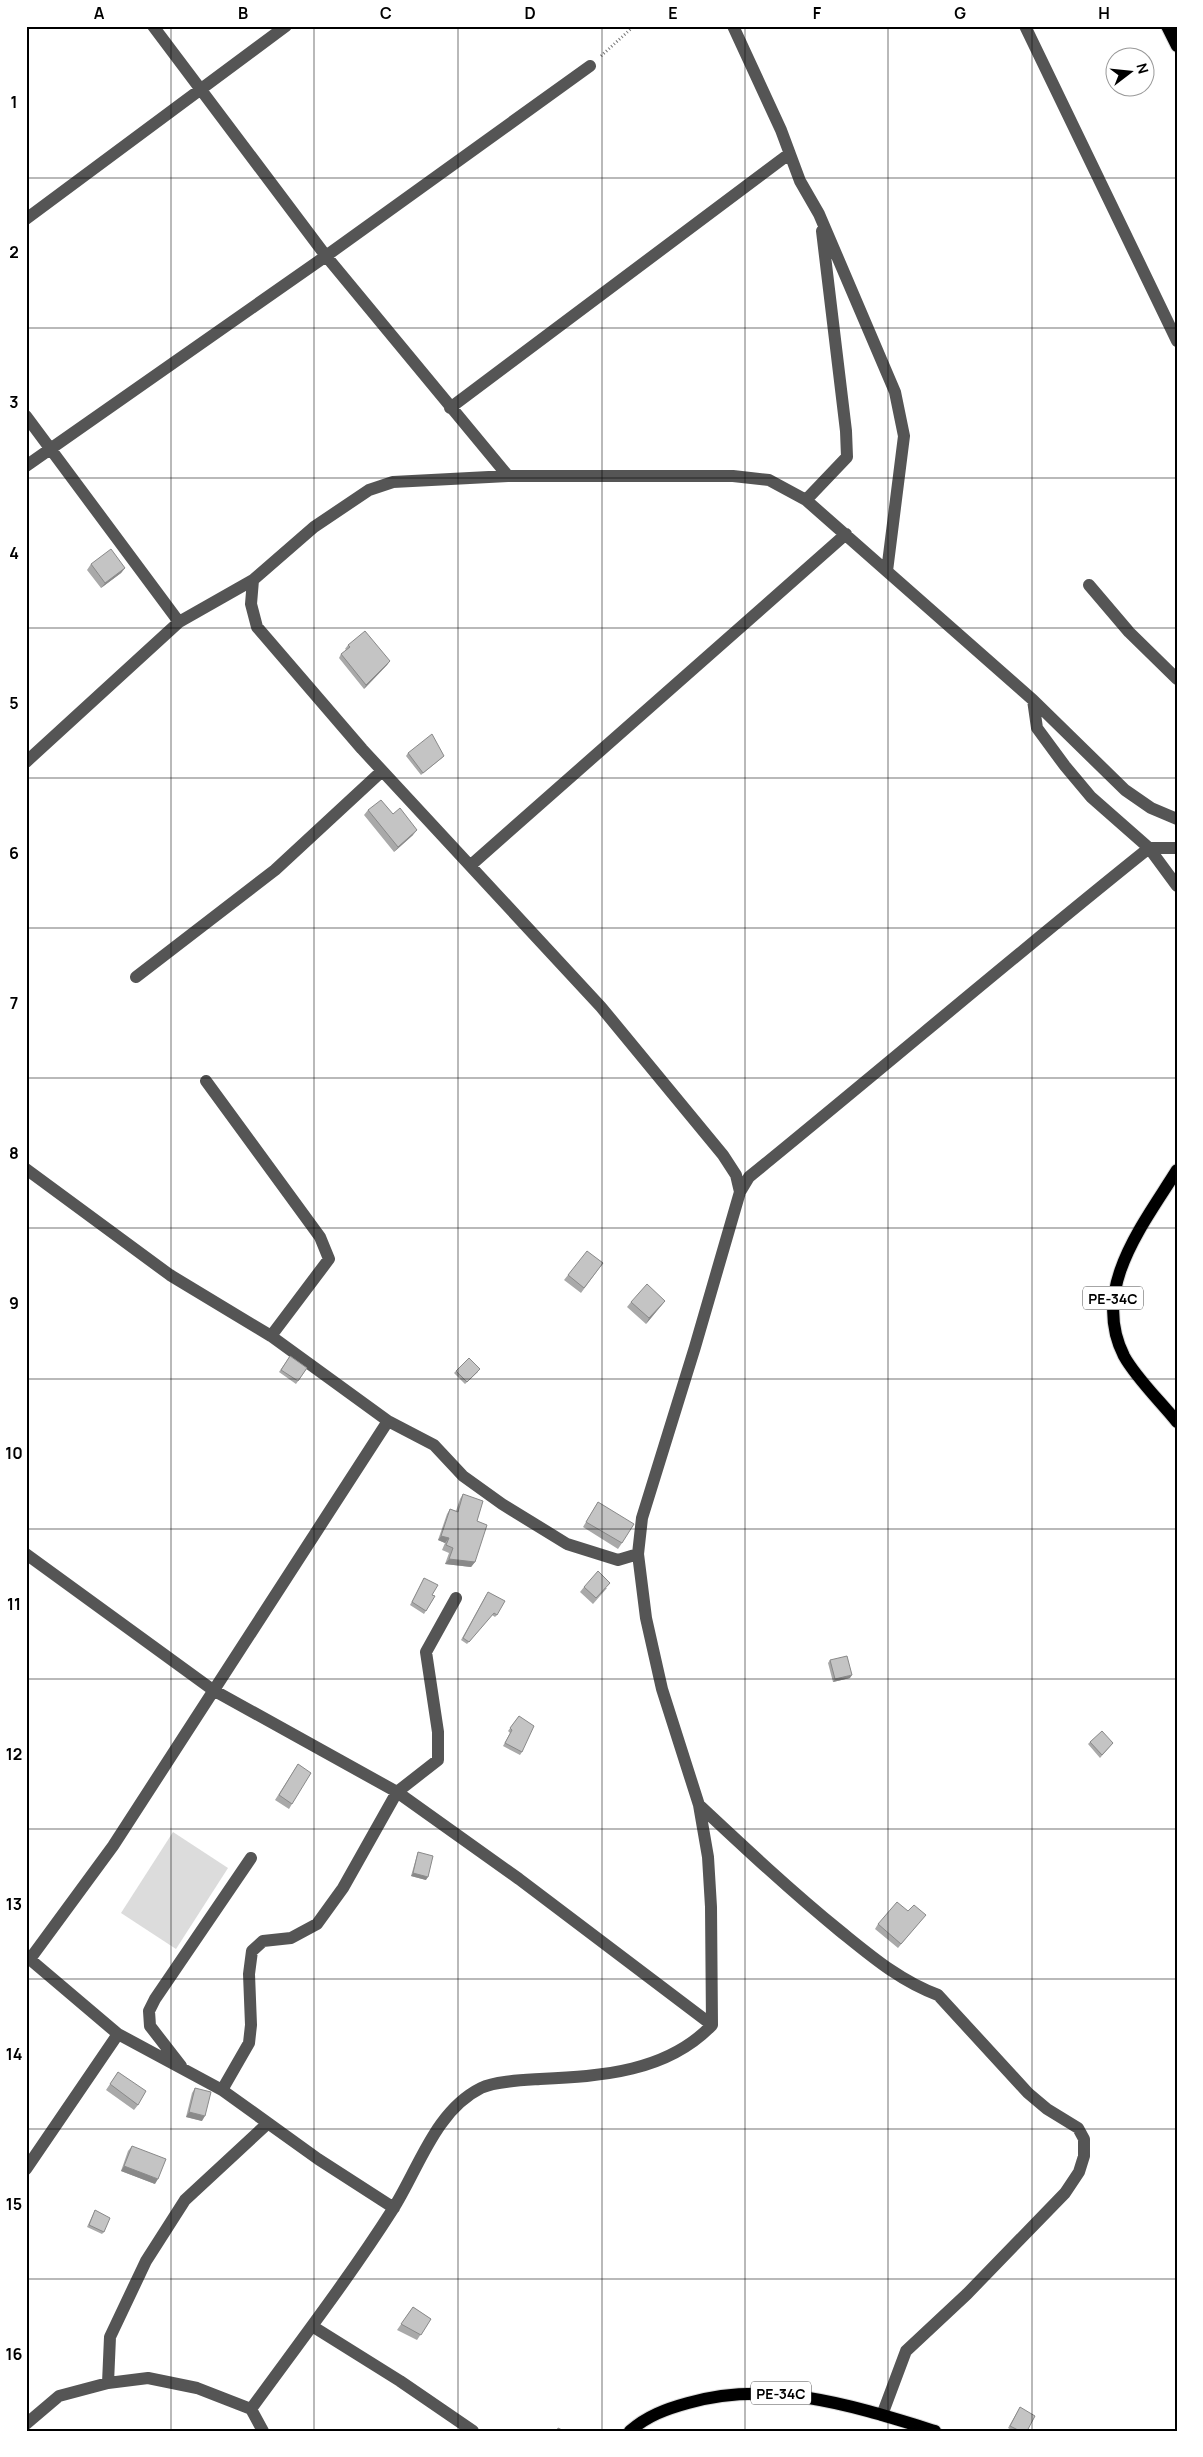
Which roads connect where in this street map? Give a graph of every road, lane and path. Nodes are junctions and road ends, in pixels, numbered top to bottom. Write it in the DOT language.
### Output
graph roads {
  1 [pos="153,26"];
  2 [pos="286,26"];
  3 [pos="634,26"];
  4 [pos="733,26"];
  5 [pos="1024,26"];
  6 [pos="1167,26"];
  7 [pos="1177,46"];
  8 [pos="590,66"];
  9 [pos="202,91"];
  10 [pos="789,154"];
  11 [pos="819,214"];
  12 [pos="26,219"];
  13 [pos="326,256"];
  14 [pos="1177,341"];
  15 [pos="450,408"];
  16 [pos="26,416"];
  17 [pos="50,447"];
  18 [pos="26,466"];
  19 [pos="508,476"];
  20 [pos="806,500"];
  21 [pos="846,534"];
  22 [pos="887,571"];
  23 [pos="252,580"];
  24 [pos="1090,585"];
  25 [pos="178,622"];
  26 [pos="1177,679"];
  27 [pos="1033,700"];
  28 [pos="28,757"];
  29 [pos="382,770"];
  30 [pos="1177,819"];
  31 [pos="1149,848"];
  32 [pos="1177,848"];
  33 [pos="471,865"];
  34 [pos="1177,886"];
  35 [pos="136,977"];
  36 [pos="206,1081"];
  37 [pos="26,1169"];
  38 [pos="1177,1170"];
  39 [pos="740,1192"];
  40 [pos="271,1336"];
  41 [pos="388,1421"];
  42 [pos="1177,1422"];
  43 [pos="26,1554"];
  44 [pos="638,1554"];
  45 [pos="456,1598"];
  46 [pos="213,1690"];
  47 [pos="397,1792"];
  48 [pos="699,1804"];
  49 [pos="252,1858"];
  50 [pos="28,1957"];
  51 [pos="712,2026"];
  52 [pos="118,2034"];
  53 [pos="186,2072"];
  54 [pos="222,2090"];
  55 [pos="267,2124"];
  56 [pos="26,2169"];
  57 [pos="394,2208"];
  58 [pos="312,2326"];
  59 [pos="108,2383"];
  60 [pos="251,2409"];
  61 [pos="882,2415"];
  62 [pos="26,2424"];
  63 [pos="263,2431"];
  64 [pos="473,2431"];
  65 [pos="630,2431"];
  66 [pos="935,2431"];
  1 -- 9 [label="street"];
  2 -- 9 [label="street"];
  3 -- 8 [label="path"];
  4 -- 10 [label="street"];
  5 -- 14 [label="street"];
  6 -- 7 [label="main road"];
  8 -- 13 [label="street"];
  9 -- 12 [label="street"];
  9 -- 13 [label="street"];
  10 -- 11 [label="street"];
  10 -- 15 [label="street"];
  11 -- 20 [label="street"];
  11 -- 22 [label="street"];
  13 -- 15 [label="street"];
  13 -- 17 [label="street"];
  15 -- 19 [label="street"];
  16 -- 17 [label="street"];
  17 -- 18 [label="street"];
  17 -- 25 [label="street"];
  19 -- 20 [label="street"];
  19 -- 23 [label="street"];
  20 -- 21 [label="street"];
  21 -- 22 [label="street"];
  21 -- 33 [label="street"];
  22 -- 27 [label="street"];
  23 -- 25 [label="street"];
  23 -- 29 [label="street"];
  24 -- 26 [label="street"];
  25 -- 28 [label="street"];
  27 -- 30 [label="street"];
  27 -- 31 [label="street"];
  29 -- 33 [label="street"];
  29 -- 35 [label="street"];
  31 -- 32 [label="street"];
  31 -- 34 [label="street"];
  31 -- 39 [label="street"];
  33 -- 39 [label="street"];
  36 -- 40 [label="street"];
  37 -- 40 [label="street"];
  38 -- 42 [label="main road, PE-34C"];
  39 -- 44 [label="street"];
  40 -- 41 [label="street"];
  41 -- 44 [label="street"];
  41 -- 46 [label="street"];
  43 -- 46 [label="street"];
  44 -- 48 [label="street"];
  45 -- 47 [label="street"];
  46 -- 47 [label="street"];
  46 -- 50 [label="street"];
  47 -- 51 [label="street"];
  47 -- 54 [label="street"];
  48 -- 51 [label="street"];
  48 -- 61 [label="street"];
  49 -- 53 [label="street"];
  50 -- 52 [label="street"];
  51 -- 57 [label="street"];
  52 -- 53 [label="street"];
  52 -- 56 [label="street"];
  53 -- 54 [label="street"];
  54 -- 55 [label="street"];
  55 -- 57 [label="street"];
  55 -- 59 [label="street"];
  57 -- 58 [label="street"];
  58 -- 60 [label="street"];
  58 -- 64 [label="street"];
  59 -- 60 [label="street"];
  59 -- 62 [label="street"];
  60 -- 63 [label="street"];
  61 -- 65 [label="main road, PE-34C"];
  61 -- 66 [label="main road, PE-34C"];
}
